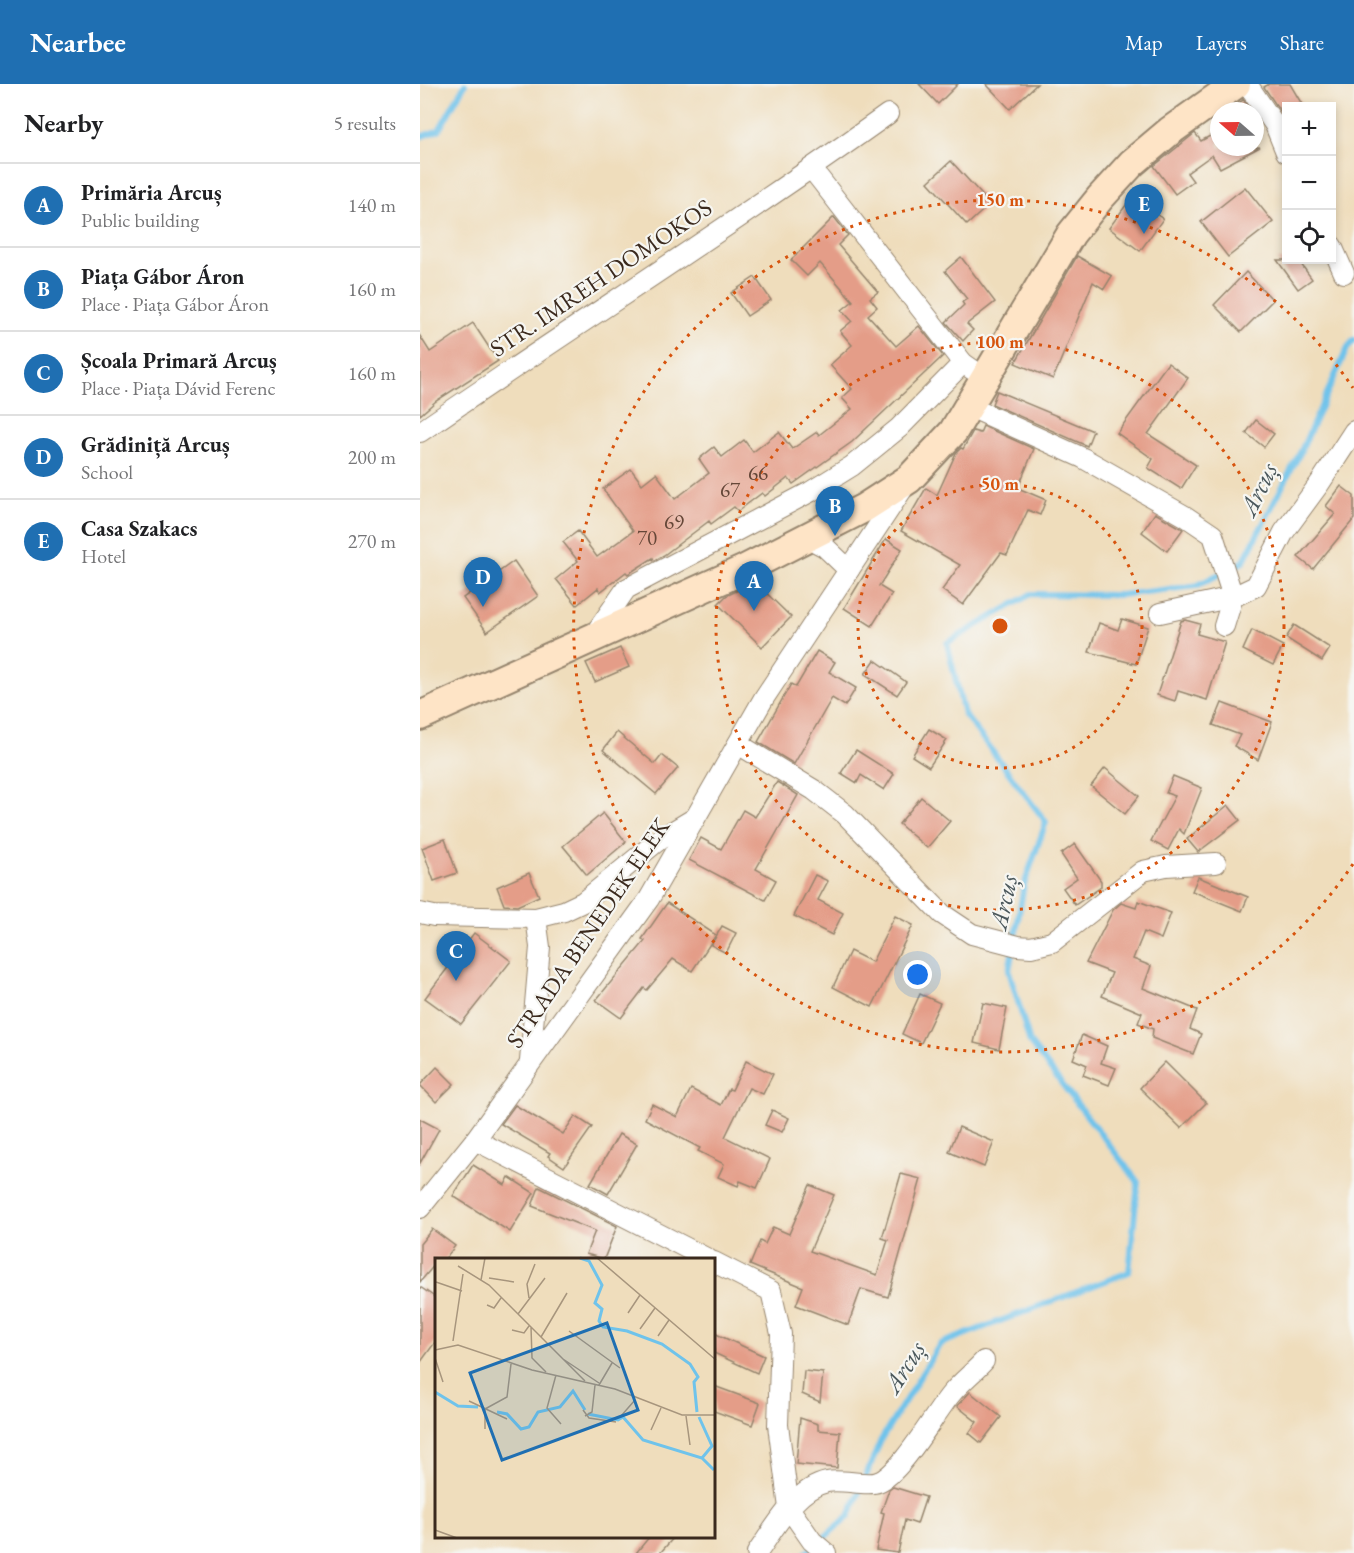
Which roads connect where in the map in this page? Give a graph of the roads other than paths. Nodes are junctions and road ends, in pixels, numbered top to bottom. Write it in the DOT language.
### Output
graph roads {
  1 [pos="1236,84"];
  2 [pos="1247,84"];
  3 [pos="888,114"];
  4 [pos="1282,141"];
  5 [pos="812,169"];
  6 [pos="1336,255"];
  7 [pos="1344,273"];
  8 [pos="974,372"];
  9 [pos="970,407"];
  10 [pos="1354,430"];
  11 [pos="420,432"];
  12 [pos="909,479"];
  13 [pos="808,538"];
  14 [pos="849,570"];
  15 [pos="1233,597"];
  16 [pos="1160,613"];
  17 [pos="1224,626"];
  18 [pos="594,635"];
  19 [pos="420,716"];
  20 [pos="738,744"];
  21 [pos="698,816"];
  22 [pos="1216,863"];
  23 [pos="420,913"];
  24 [pos="536,918"];
  25 [pos="530,1064"];
  26 [pos="475,1140"];
  27 [pos="420,1208"];
  28 [pos="706,1258"];
  29 [pos="716,1263"];
  30 [pos="984,1361"];
  31 [pos="789,1508"];
  32 [pos="819,1548"];
  33 [pos="757,1553"];
  1 -- 8 [label="street"];
  2 -- 4 [label="street"];
  3 -- 5 [label="street, STR. IMREH DOMOKOS"];
  5 -- 8 [label="street"];
  5 -- 11 [label="street, STR. IMREH DOMOKOS"];
  6 -- 7 [label="street"];
  8 -- 9 [label="street"];
  8 -- 18 [label="street"];
  9 -- 12 [label="street"];
  9 -- 15 [label="street"];
  10 -- 15 [label="street"];
  12 -- 13 [label="street"];
  12 -- 14 [label="street, STRADA BENEDEK ELEK"];
  13 -- 14 [label="street"];
  13 -- 18 [label="street"];
  14 -- 20 [label="street, STRADA BENEDEK ELEK"];
  15 -- 16 [label="street"];
  15 -- 17 [label="street"];
  18 -- 19 [label="street"];
  20 -- 21 [label="street, STRADA BENEDEK ELEK"];
  20 -- 22 [label="street"];
  21 -- 24 [label="street"];
  21 -- 25 [label="street, STRADA BENEDEK ELEK"];
  23 -- 24 [label="street"];
  24 -- 25 [label="street"];
  25 -- 26 [label="street, STRADA BENEDEK ELEK"];
  26 -- 27 [label="street, STRADA BENEDEK ELEK"];
  26 -- 28 [label="street"];
  29 -- 31 [label="street"];
  30 -- 31 [label="street"];
  31 -- 32 [label="street"];
  31 -- 33 [label="street"];
}
